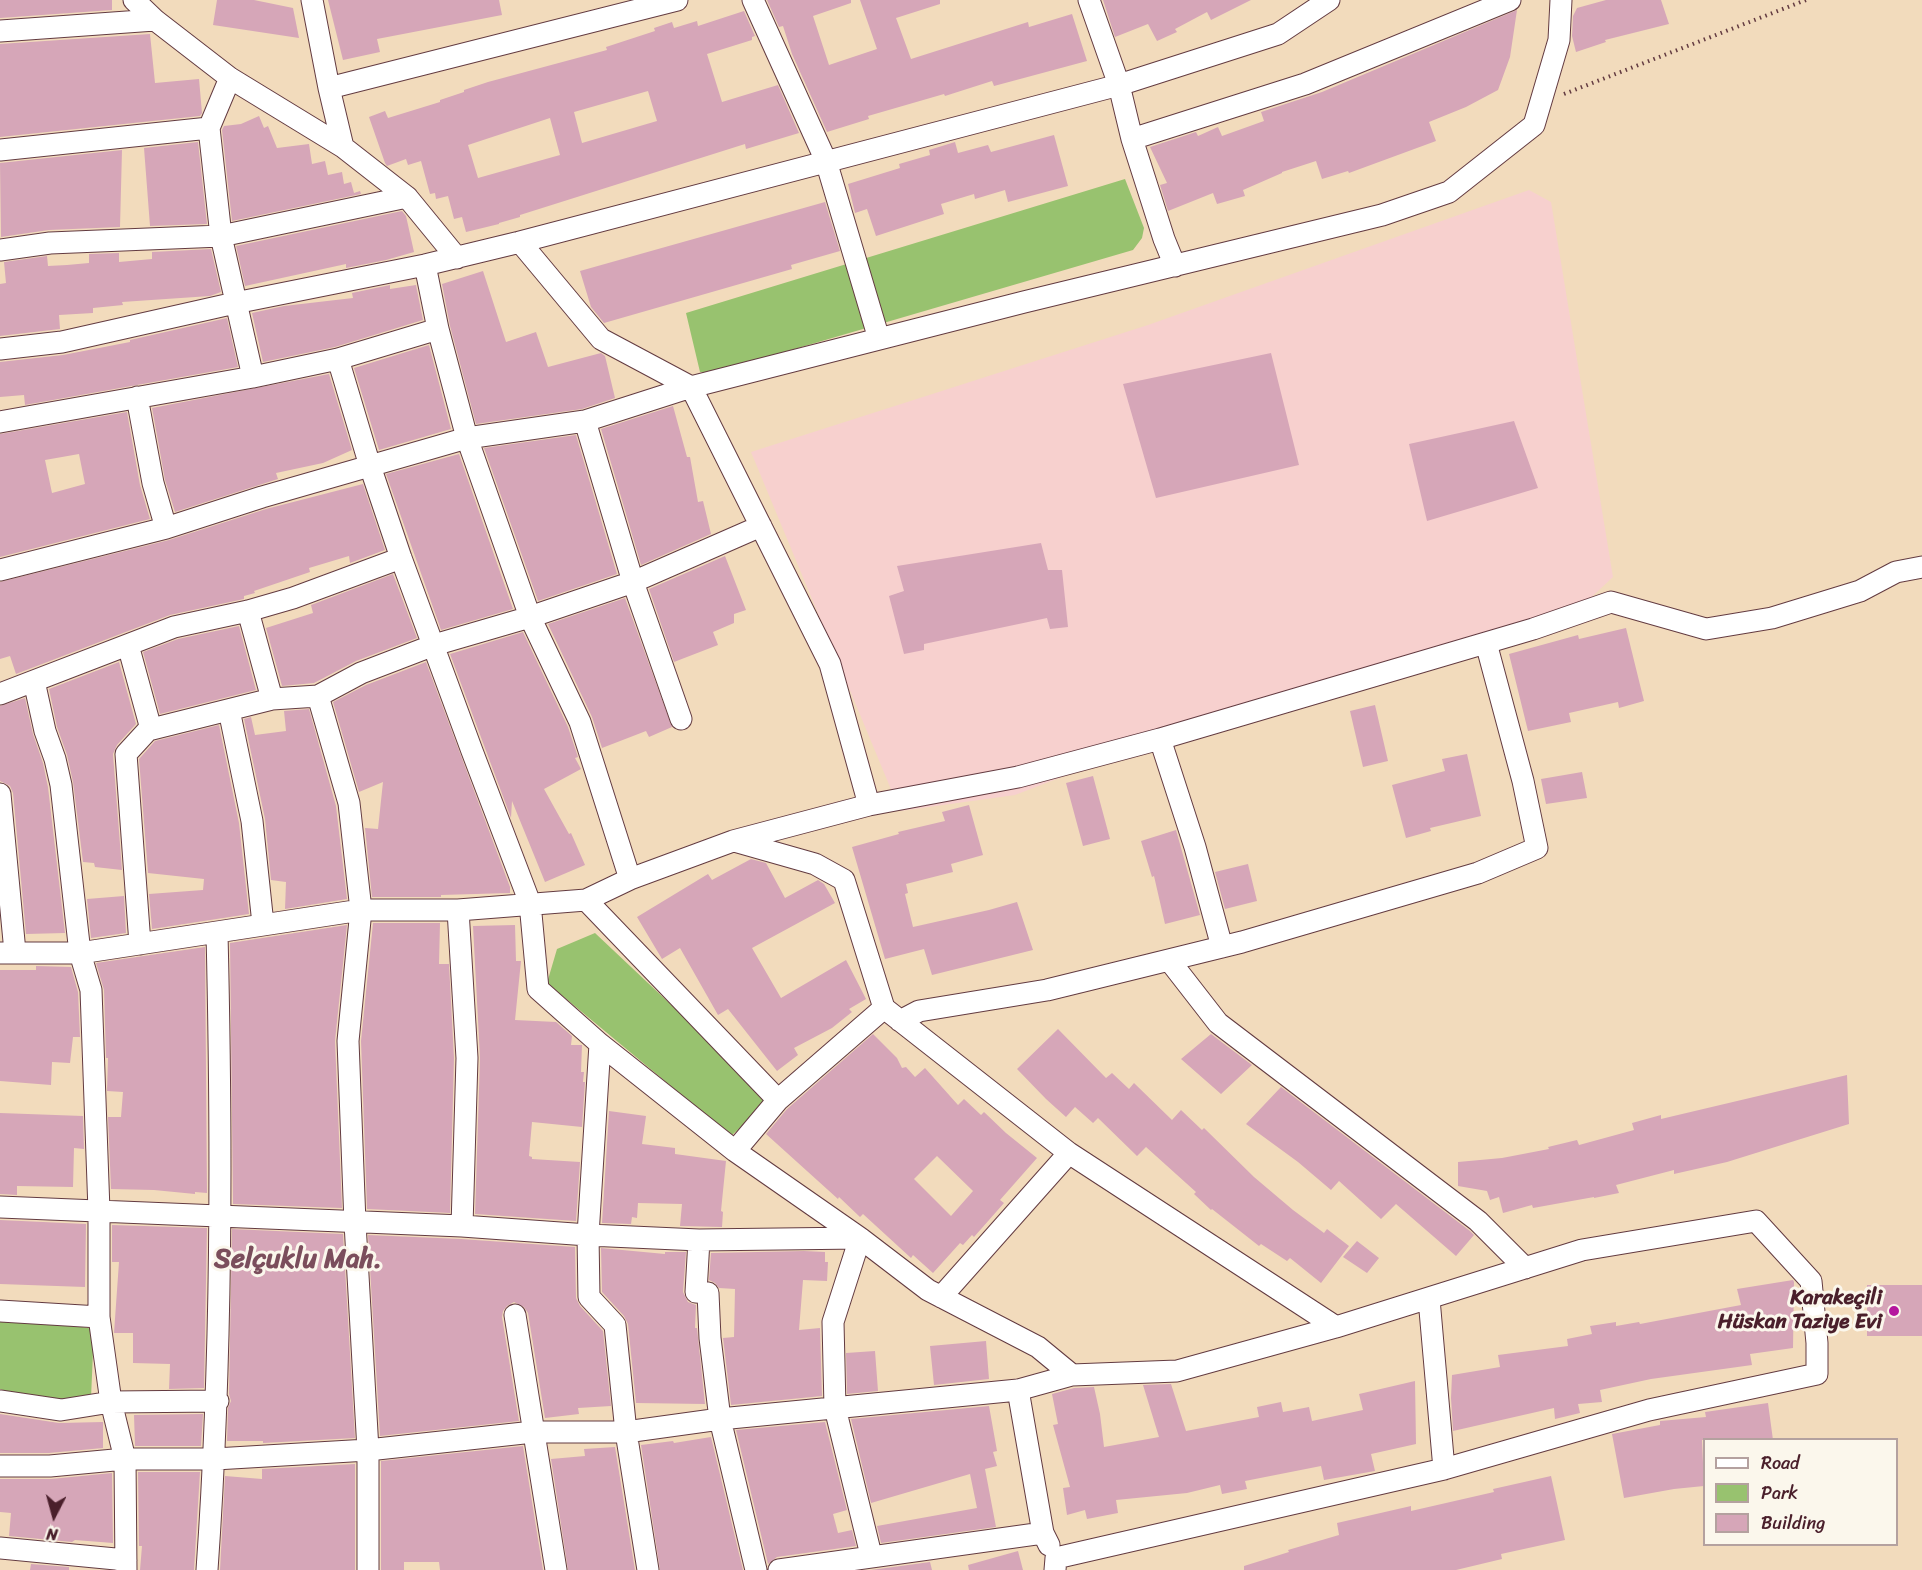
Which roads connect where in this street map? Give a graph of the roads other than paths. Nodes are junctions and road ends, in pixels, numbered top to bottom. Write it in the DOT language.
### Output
graph roads {
  1 [pos="134,0"];
  2 [pos="312,0"];
  3 [pos="677,0"];
  4 [pos="753,0"];
  5 [pos="1089,0"];
  6 [pos="1329,0"];
  7 [pos="1510,0"];
  8 [pos="1561,0"];
  9 [pos="155,20"];
  10 [pos="0,31"];
  11 [pos="230,78"];
  12 [pos="1119,85"];
  13 [pos="329,88"];
  14 [pos="209,128"];
  15 [pos="1132,139"];
  16 [pos="343,147"];
  17 [pos="0,150"];
  18 [pos="826,161"];
  19 [pos="407,197"];
  20 [pos="221,236"];
  21 [pos="520,242"];
  22 [pos="0,250"];
  23 [pos="457,258"];
  24 [pos="424,265"];
  25 [pos="1175,266"];
  26 [pos="235,303"];
  27 [pos="438,329"];
  28 [pos="879,339"];
  29 [pos="0,349"];
  30 [pos="338,359"];
  31 [pos="254,377"];
  32 [pos="691,387"];
  33 [pos="137,397"];
  34 [pos="585,421"];
  35 [pos="0,422"];
  36 [pos="467,438"];
  37 [pos="370,466"];
  38 [pos="761,526"];
  39 [pos="166,528"];
  40 [pos="401,558"];
  41 [pos="1922,567"];
  42 [pos="0,570"];
  43 [pos="633,582"];
  44 [pos="248,611"];
  45 [pos="530,617"];
  46 [pos="1486,643"];
  47 [pos="128,645"];
  48 [pos="434,645"];
  49 [pos="34,681"];
  50 [pos="0,694"];
  51 [pos="318,696"];
  52 [pos="272,699"];
  53 [pos="229,710"];
  54 [pos="681,719"];
  55 [pos="151,729"];
  56 [pos="1160,739"];
  57 [pos="0,794"];
  58 [pos="868,805"];
  59 [pos="733,841"];
  60 [pos="630,879"];
  61 [pos="586,900"];
  62 [pos="530,903"];
  63 [pos="361,910"];
  64 [pos="458,910"];
  65 [pos="262,924"];
  66 [pos="217,933"];
  67 [pos="140,944"];
  68 [pos="1222,947"];
  69 [pos="7,953"];
  70 [pos="80,953"];
  71 [pos="1168,960"];
  72 [pos="892,1015"];
  73 [pos="600,1044"];
  74 [pos="778,1100"];
  75 [pos="735,1151"];
  76 [pos="1069,1153"];
  77 [pos="0,1207"];
  78 [pos="99,1211"];
  79 [pos="221,1217"];
  80 [pos="355,1223"];
  81 [pos="462,1226"];
  82 [pos="588,1235"];
  83 [pos="860,1238"];
  84 [pos="699,1240"];
  85 [pos="1525,1268"];
  86 [pos="941,1297"];
  87 [pos="1429,1299"];
  88 [pos="0,1311"];
  89 [pos="516,1315"];
  90 [pos="99,1317"];
  91 [pos="1336,1328"];
  92 [pos="1072,1375"];
  93 [pos="1018,1390"];
  94 [pos="0,1401"];
  95 [pos="218,1401"];
  96 [pos="111,1402"];
  97 [pos="835,1408"];
  98 [pos="720,1419"];
  99 [pos="533,1432"];
  100 [pos="626,1432"];
  101 [pos="368,1450"];
  102 [pos="125,1459"];
  103 [pos="215,1459"];
  104 [pos="0,1466"];
  105 [pos="1444,1469"];
  106 [pos="1043,1533"];
  107 [pos="0,1548"];
  108 [pos="871,1556"];
  109 [pos="126,1565"];
  110 [pos="1059,1566"];
  111 [pos="207,1570"];
  112 [pos="368,1570"];
  113 [pos="556,1570"];
  114 [pos="648,1570"];
  115 [pos="756,1570"];
  116 [pos="778,1570"];
  1 -- 9 [label="street"];
  2 -- 13 [label="street"];
  3 -- 13 [label="street"];
  4 -- 18 [label="street"];
  5 -- 12 [label="street"];
  6 -- 12 [label="street"];
  7 -- 15 [label="street"];
  8 -- 25 [label="street"];
  9 -- 10 [label="street"];
  9 -- 11 [label="street"];
  11 -- 14 [label="street"];
  11 -- 16 [label="street"];
  12 -- 15 [label="street"];
  12 -- 18 [label="street"];
  13 -- 16 [label="street"];
  14 -- 17 [label="street"];
  14 -- 20 [label="street"];
  15 -- 25 [label="street"];
  16 -- 19 [label="street"];
  18 -- 21 [label="street"];
  18 -- 28 [label="street"];
  19 -- 20 [label="street"];
  19 -- 23 [label="street"];
  20 -- 22 [label="street"];
  20 -- 26 [label="street"];
  21 -- 23 [label="street"];
  21 -- 32 [label="street"];
  23 -- 24 [label="street"];
  24 -- 26 [label="street"];
  24 -- 27 [label="street"];
  25 -- 28 [label="street"];
  26 -- 29 [label="street"];
  26 -- 31 [label="street"];
  27 -- 30 [label="street"];
  27 -- 36 [label="street"];
  28 -- 32 [label="street"];
  30 -- 31 [label="street"];
  30 -- 37 [label="street"];
  31 -- 33 [label="street"];
  32 -- 34 [label="street"];
  32 -- 38 [label="street"];
  33 -- 35 [label="street"];
  33 -- 39 [label="street"];
  34 -- 36 [label="street"];
  34 -- 43 [label="street"];
  36 -- 37 [label="street"];
  36 -- 45 [label="street"];
  37 -- 39 [label="street"];
  37 -- 40 [label="street"];
  38 -- 43 [label="street"];
  38 -- 58 [label="street"];
  39 -- 42 [label="street"];
  40 -- 44 [label="street"];
  40 -- 48 [label="street"];
  41 -- 46 [label="street"];
  43 -- 45 [label="street"];
  43 -- 54 [label="street"];
  44 -- 47 [label="street"];
  44 -- 52 [label="street"];
  45 -- 48 [label="street"];
  45 -- 60 [label="street"];
  46 -- 56 [label="street"];
  46 -- 68 [label="street"];
  47 -- 49 [label="street"];
  47 -- 55 [label="street"];
  48 -- 51 [label="street"];
  48 -- 62 [label="street"];
  49 -- 50 [label="street"];
  49 -- 70 [label="street"];
  51 -- 52 [label="street"];
  51 -- 63 [label="street"];
  52 -- 53 [label="street"];
  53 -- 55 [label="street"];
  53 -- 65 [label="street"];
  55 -- 67 [label="street"];
  56 -- 58 [label="street"];
  56 -- 68 [label="street"];
  57 -- 69 [label="street"];
  58 -- 59 [label="street"];
  59 -- 60 [label="street"];
  59 -- 72 [label="street"];
  60 -- 61 [label="street"];
  61 -- 62 [label="street"];
  61 -- 74 [label="street"];
  62 -- 64 [label="street"];
  62 -- 73 [label="street"];
  63 -- 64 [label="street"];
  63 -- 65 [label="street"];
  63 -- 80 [label="street"];
  64 -- 81 [label="street"];
  65 -- 66 [label="street"];
  66 -- 67 [label="street"];
  66 -- 79 [label="street"];
  67 -- 70 [label="street"];
  68 -- 71 [label="street"];
  69 -- 70 [label="street"];
  70 -- 78 [label="street"];
  71 -- 72 [label="street"];
  71 -- 85 [label="street"];
  72 -- 74 [label="street"];
  72 -- 76 [label="street"];
  73 -- 75 [label="street"];
  73 -- 82 [label="street"];
  74 -- 75 [label="street"];
  75 -- 83 [label="street"];
  76 -- 86 [label="street"];
  76 -- 91 [label="street"];
  77 -- 78 [label="street"];
  78 -- 79 [label="street"];
  78 -- 90 [label="street"];
  79 -- 80 [label="street"];
  79 -- 95 [label="street"];
  80 -- 81 [label="street"];
  80 -- 101 [label="street"];
  81 -- 82 [label="street"];
  82 -- 84 [label="street"];
  82 -- 100 [label="street"];
  83 -- 84 [label="street"];
  83 -- 86 [label="street"];
  83 -- 97 [label="street"];
  84 -- 98 [label="street"];
  85 -- 87 [label="street"];
  85 -- 105 [label="street"];
  86 -- 92 [label="street"];
  87 -- 91 [label="street"];
  87 -- 105 [label="street"];
  88 -- 90 [label="street"];
  89 -- 99 [label="street"];
  90 -- 96 [label="street"];
  91 -- 92 [label="street"];
  92 -- 93 [label="street"];
  93 -- 97 [label="street"];
  93 -- 106 [label="street"];
  94 -- 96 [label="street"];
  95 -- 96 [label="street"];
  95 -- 103 [label="street"];
  96 -- 102 [label="street"];
  97 -- 98 [label="street"];
  97 -- 108 [label="street"];
  98 -- 100 [label="street"];
  98 -- 115 [label="street"];
  99 -- 100 [label="street"];
  99 -- 101 [label="street"];
  99 -- 113 [label="street"];
  100 -- 114 [label="street"];
  101 -- 103 [label="street"];
  101 -- 112 [label="street"];
  102 -- 103 [label="street"];
  102 -- 104 [label="street"];
  102 -- 109 [label="street"];
  103 -- 111 [label="street"];
  105 -- 110 [label="street"];
  106 -- 108 [label="street"];
  106 -- 110 [label="street"];
  107 -- 109 [label="street"];
  108 -- 116 [label="street"];
}
